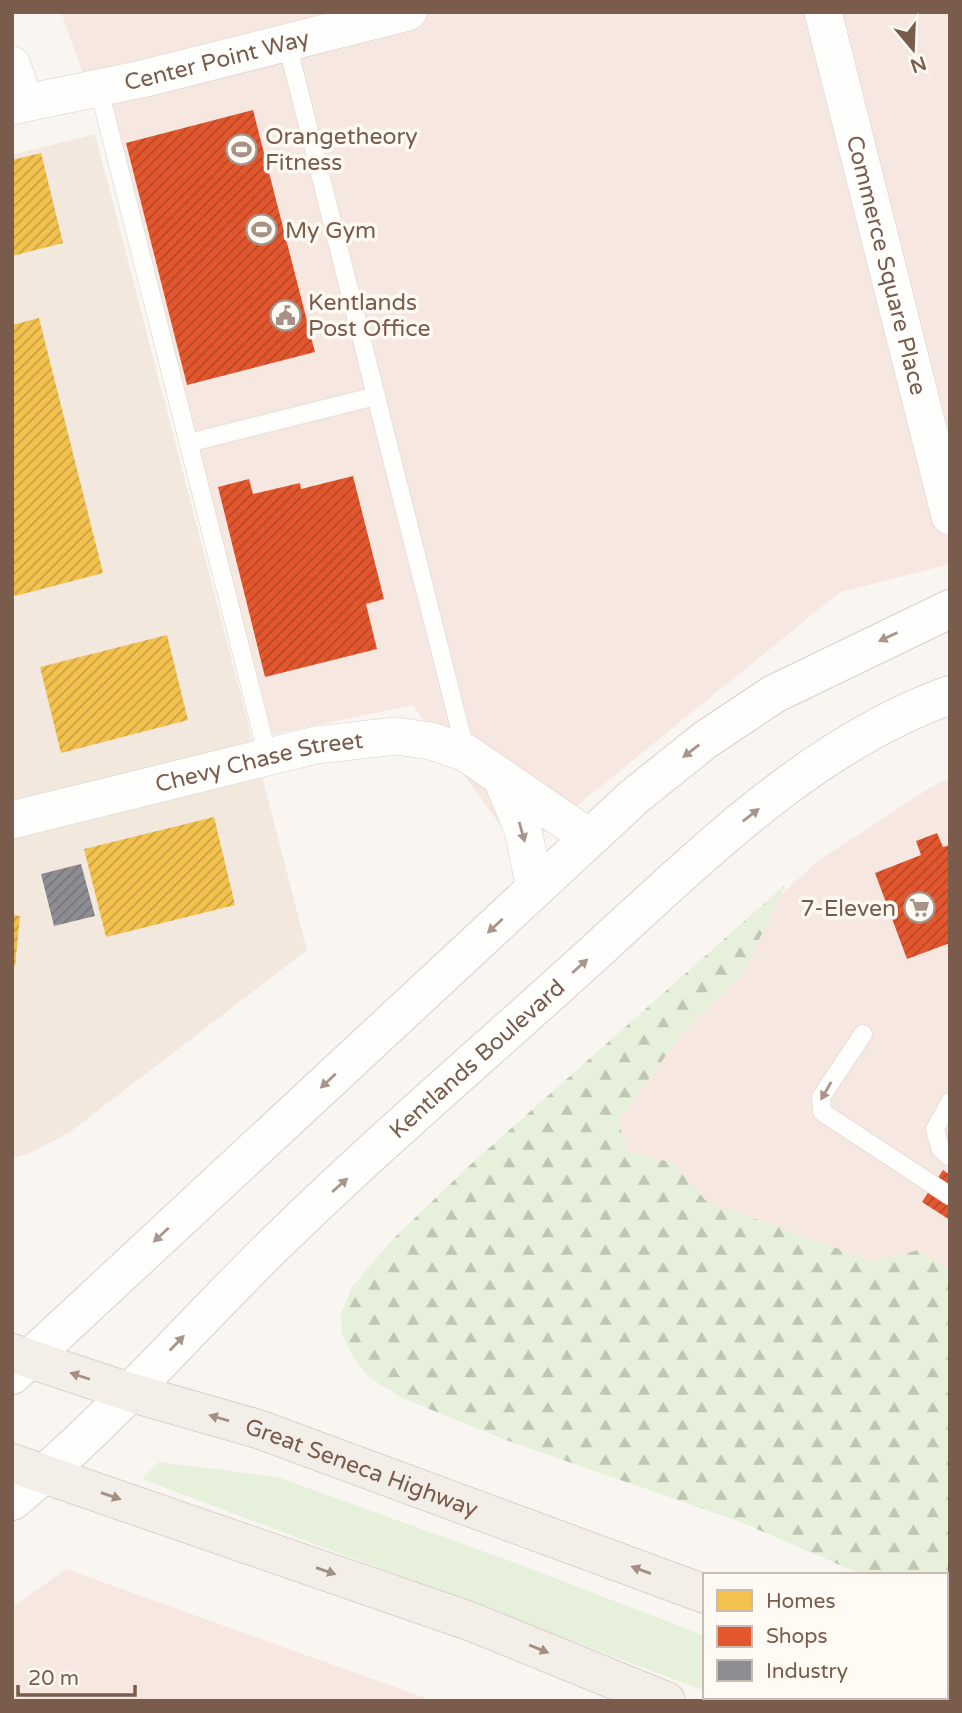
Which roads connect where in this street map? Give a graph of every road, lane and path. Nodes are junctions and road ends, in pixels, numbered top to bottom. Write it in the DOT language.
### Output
graph roads {
  1 [pos="408,12"];
  2 [pos="823,12"];
  3 [pos="287,43"];
  4 [pos="12,65"];
  5 [pos="99,89"];
  6 [pos="19,104"];
  7 [pos="376,396"];
  8 [pos="188,443"];
  9 [pos="950,516"];
  10 [pos="950,609"];
  11 [pos="950,695"];
  12 [pos="466,753"];
  13 [pos="268,757"];
  14 [pos="501,777"];
  15 [pos="12,820"];
  16 [pos="590,838"];
  17 [pos="535,889"];
  18 [pos="863,1034"];
  19 [pos="950,1102"];
  20 [pos="950,1157"];
  21 [pos="950,1196"];
  22 [pos="18,1363"];
  23 [pos="129,1392"];
  24 [pos="29,1468"];
  25 [pos="12,1501"];
  26 [pos="703,1593"];
  27 [pos="666,1701"];
  1 -- 3 [label="street, Center Point Way"];
  2 -- 9 [label="street, Commerce Square Place"];
  3 -- 5 [label="street, Center Point Way"];
  3 -- 7 [label="lane"];
  4 -- 6 [label="street"];
  5 -- 6 [label="street, Center Point Way"];
  5 -- 8 [label="lane"];
  7 -- 8 [label="lane"];
  7 -- 12 [label="lane"];
  8 -- 13 [label="lane"];
  10 -- 16 [label="street, one-way"];
  23 -- 11 [label="street, Kentlands Boulevard, one-way"];
  12 -- 13 [label="street, Chevy Chase Street"];
  12 -- 14 [label="street, Chevy Chase Street"];
  13 -- 15 [label="street, Chevy Chase Street"];
  14 -- 16 [label="street, Chevy Chase Street"];
  14 -- 17 [label="street, one-way"];
  16 -- 17 [label="street"];
  17 -- 22 [label="street, one-way"];
  18 -- 21 [label="lane, one-way"];
  19 -- 20 [label="lane"];
  23 -- 22 [label="main road, Great Seneca Highway, one-way"];
  23 -- 24 [label="street, Kentlands Boulevard"];
  26 -- 23 [label="main road, Great Seneca Highway, one-way"];
  24 -- 25 [label="street, Kentlands Boulevard"];
  24 -- 27 [label="main road, one-way"];
}
